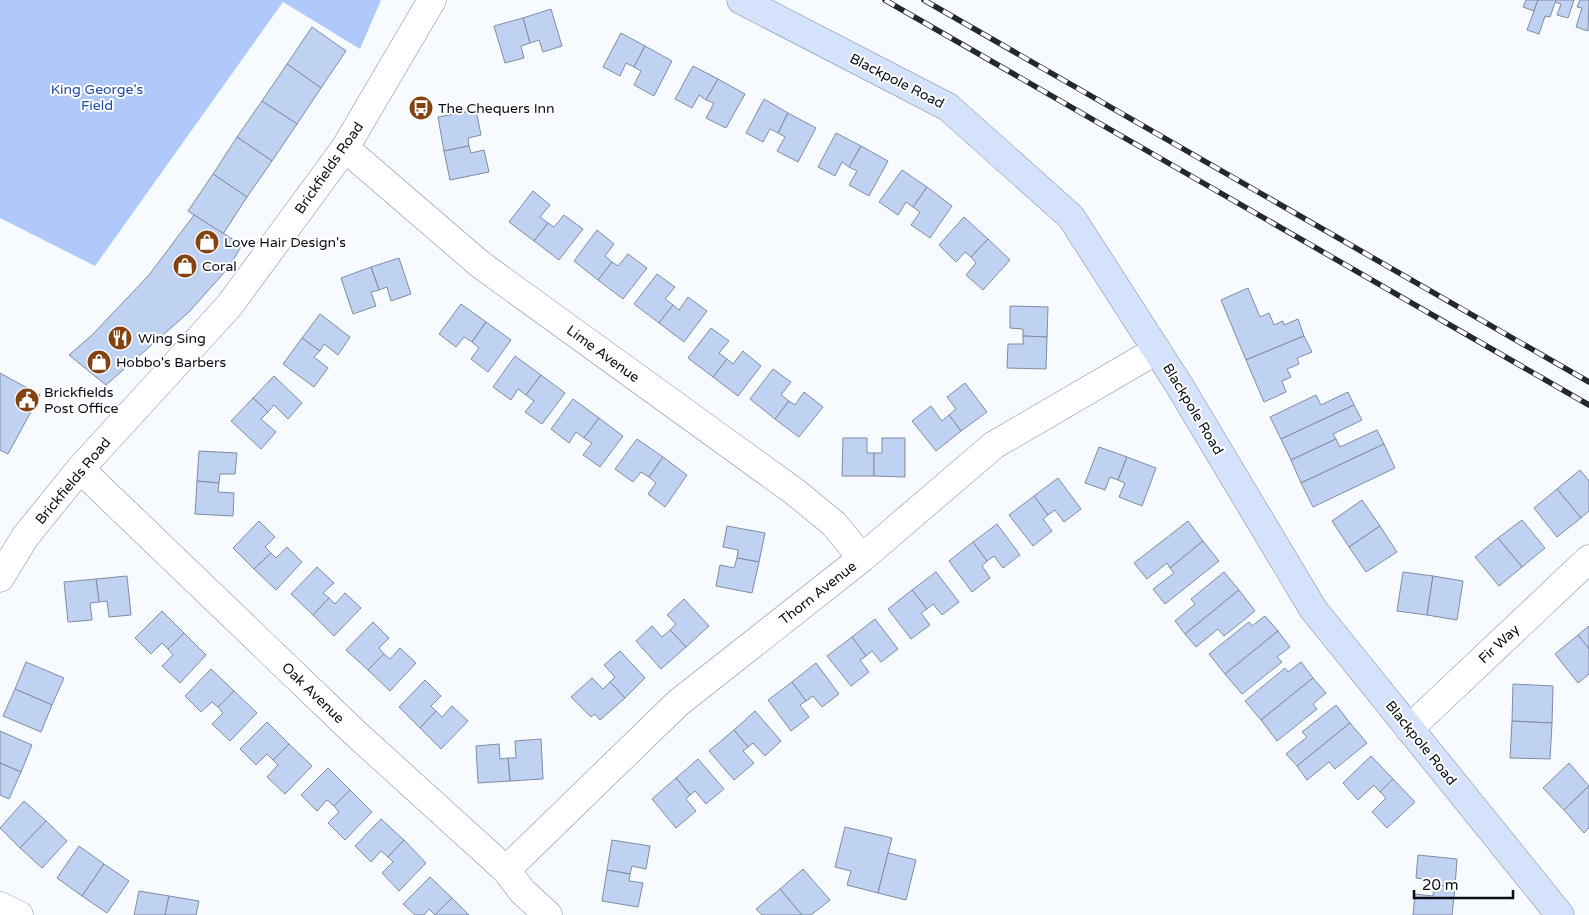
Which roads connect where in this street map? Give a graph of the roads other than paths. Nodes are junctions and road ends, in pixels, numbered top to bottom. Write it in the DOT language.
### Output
graph roads {
  1 [pos="432,0"];
  2 [pos="741,0"];
  3 [pos="345,148"];
  4 [pos="1157,350"];
  5 [pos="80,469"];
  6 [pos="862,558"];
  7 [pos="1589,559"];
  8 [pos="0,578"];
  9 [pos="1409,729"];
  10 [pos="506,870"];
  11 [pos="0,906"];
  12 [pos="1551,912"];
  13 [pos="19,915"];
  14 [pos="548,915"];
  1 -- 3 [label="street, Brickfields Road"];
  2 -- 4 [label="main road, Blackpole Road"];
  3 -- 5 [label="street, Brickfields Road"];
  3 -- 6 [label="street, Lime Avenue"];
  4 -- 6 [label="street, Thorn Avenue"];
  4 -- 9 [label="main road, Blackpole Road"];
  5 -- 8 [label="street, Brickfields Road"];
  5 -- 10 [label="street, Oak Avenue"];
  6 -- 10 [label="street, Thorn Avenue"];
  7 -- 9 [label="street, Fir Way"];
  9 -- 12 [label="main road, Blackpole Road"];
  10 -- 14 [label="street, Oak Avenue"];
  11 -- 13 [label="street"];
}
